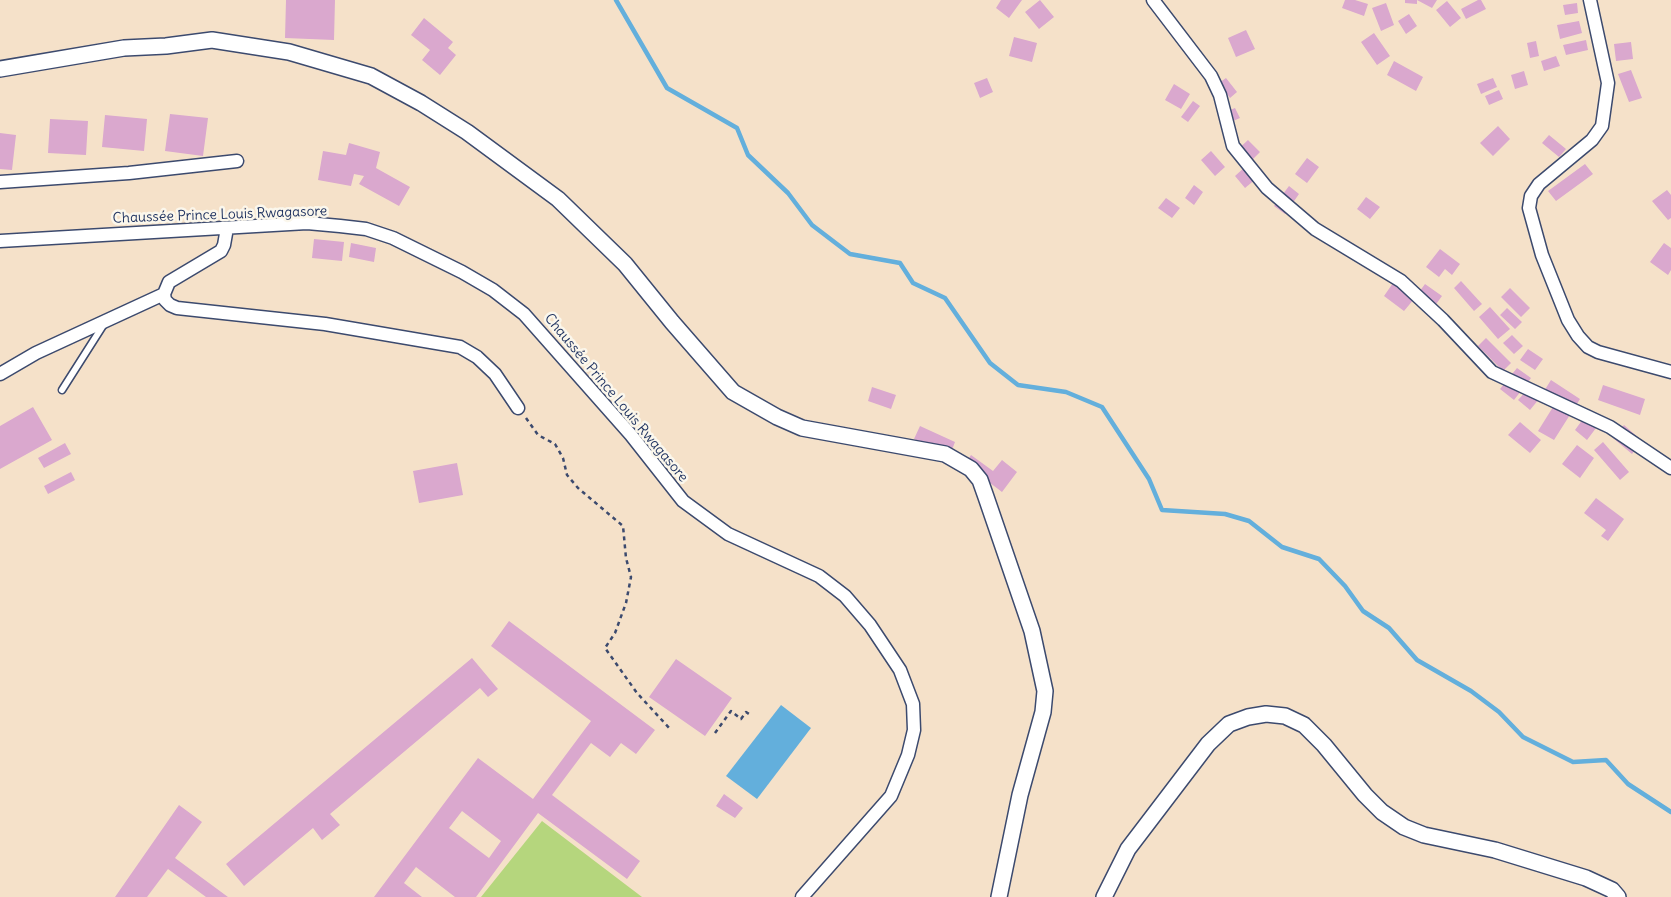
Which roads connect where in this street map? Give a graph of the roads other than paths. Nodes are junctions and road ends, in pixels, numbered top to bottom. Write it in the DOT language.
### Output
graph roads {
  1 [pos="1152,0"];
  2 [pos="1590,0"];
  3 [pos="0,69"];
  4 [pos="237,161"];
  5 [pos="0,182"];
  6 [pos="227,228"];
  7 [pos="0,241"];
  8 [pos="164,294"];
  9 [pos="108,319"];
  10 [pos="1671,372"];
  11 [pos="0,374"];
  12 [pos="62,390"];
  13 [pos="518,408"];
  14 [pos="1671,468"];
  15 [pos="802,897"];
  16 [pos="999,897"];
  17 [pos="1104,897"];
  18 [pos="1618,897"];
  1 -- 14 [label="street"];
  2 -- 10 [label="street"];
  3 -- 16 [label="street"];
  4 -- 5 [label="street"];
  6 -- 7 [label="street, Chaussée Prince Louis Rwagasore"];
  6 -- 8 [label="street"];
  6 -- 15 [label="street, Chaussée Prince Louis Rwagasore"];
  8 -- 9 [label="street"];
  8 -- 13 [label="street"];
  9 -- 11 [label="street"];
  9 -- 12 [label="lane"];
  17 -- 18 [label="street"];
}
